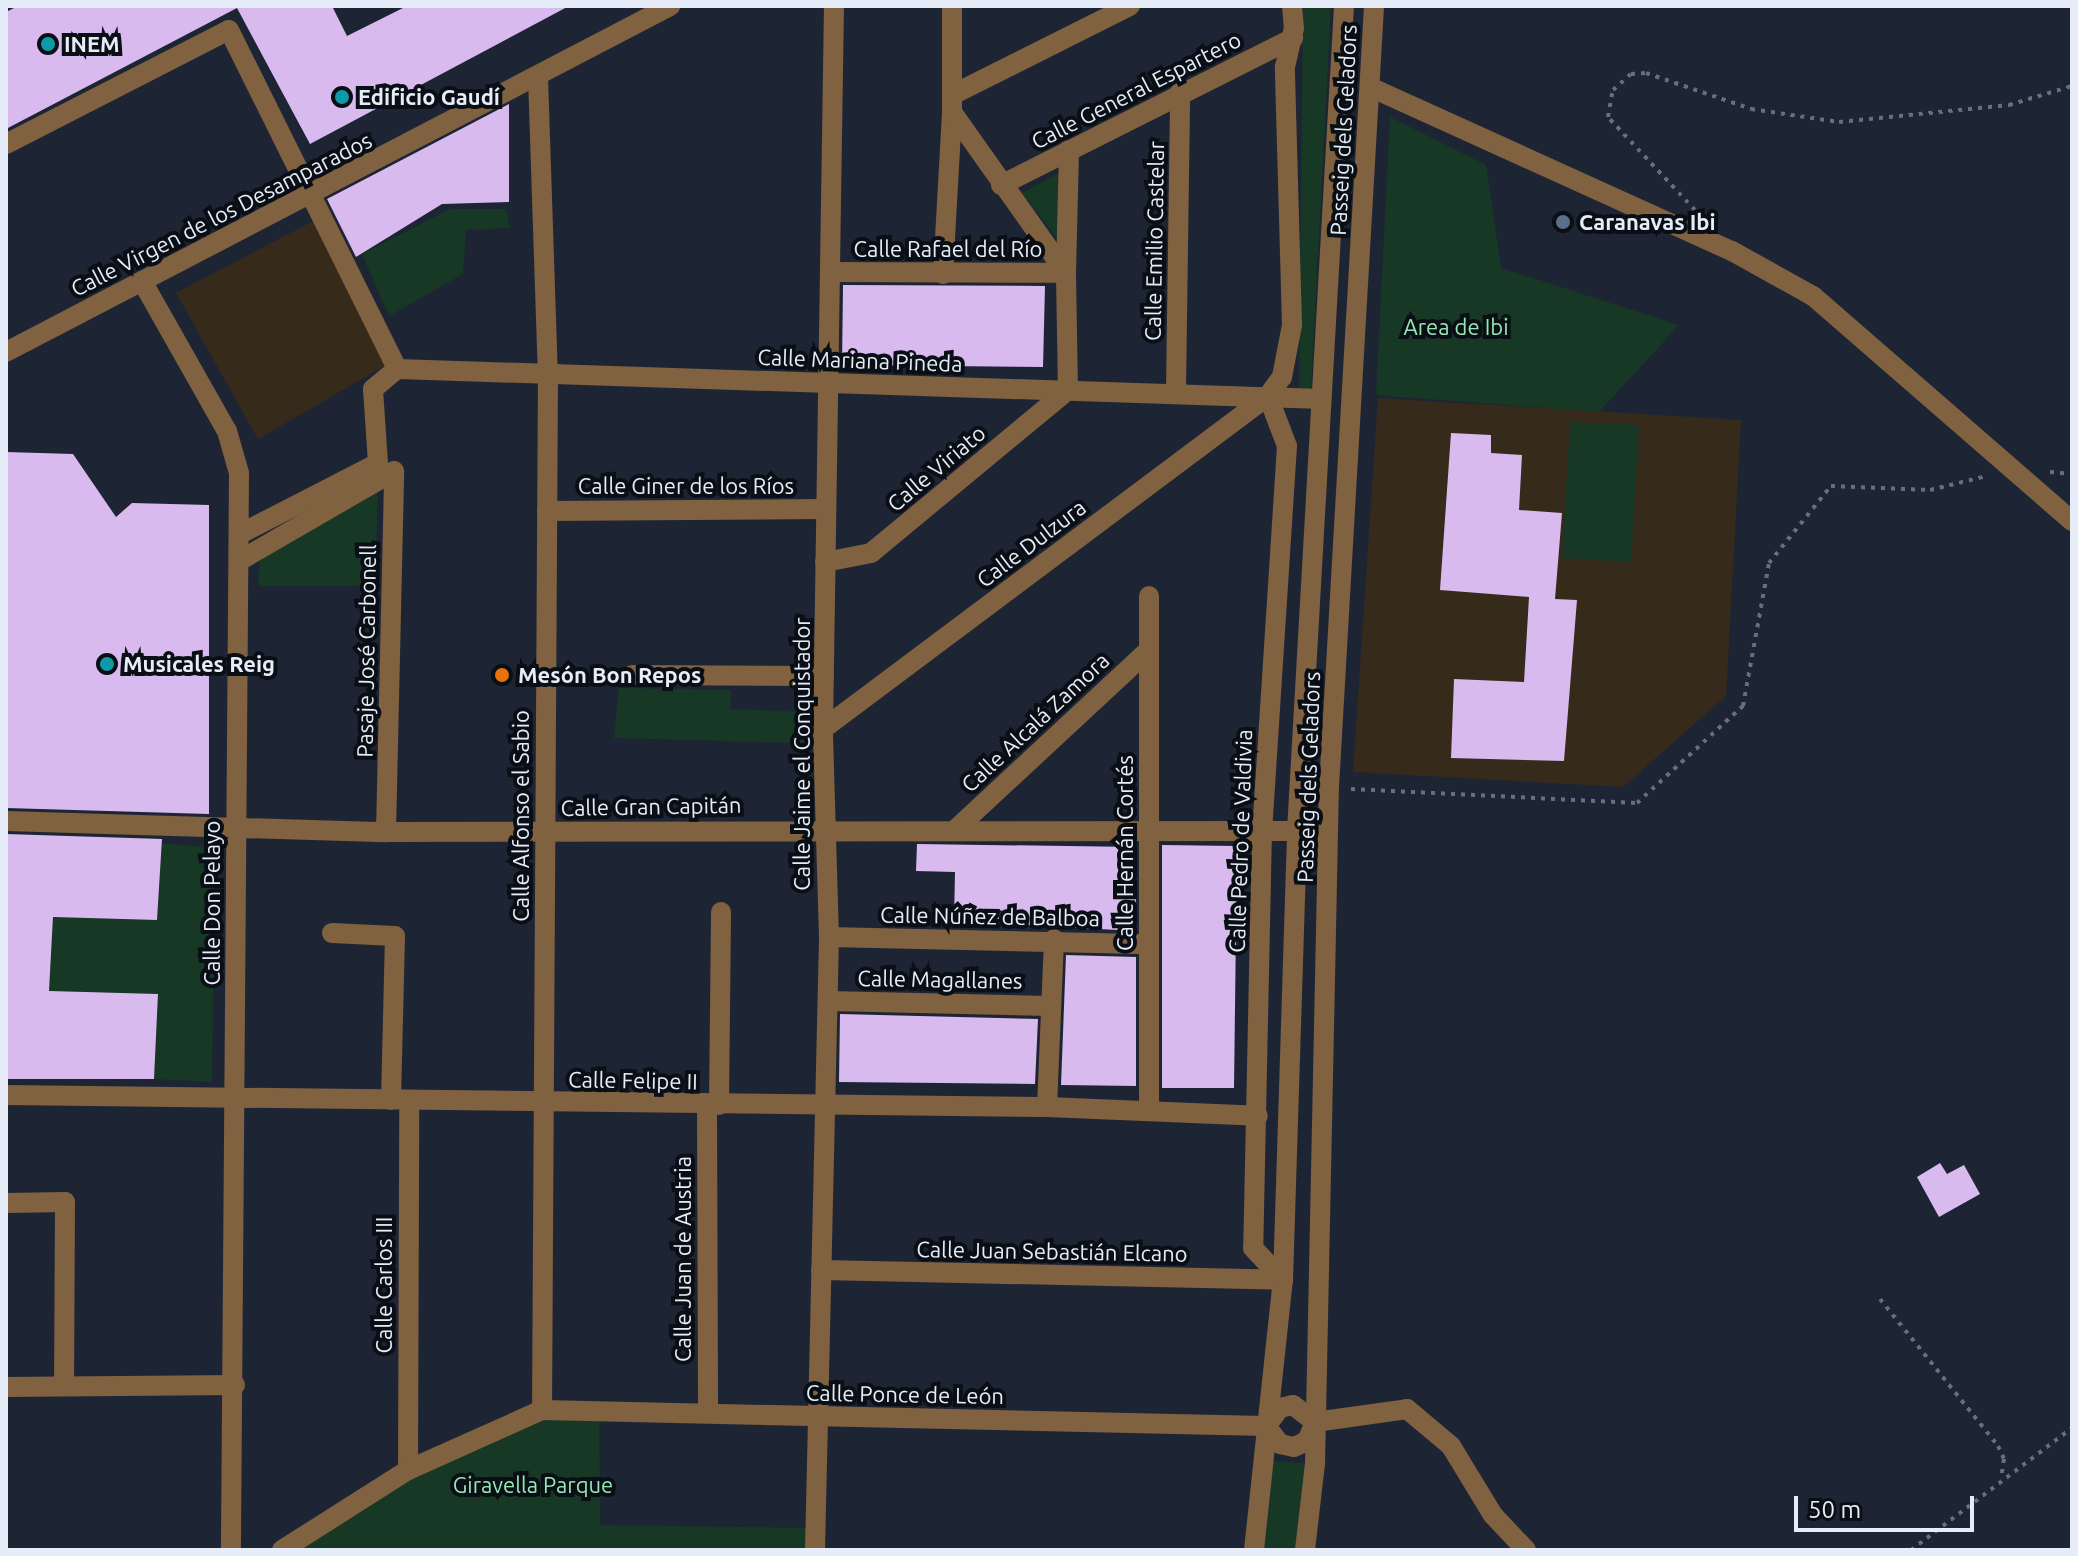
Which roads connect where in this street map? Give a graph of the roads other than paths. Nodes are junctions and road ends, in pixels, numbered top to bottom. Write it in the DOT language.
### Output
graph roads {
  1 [pos="670,6"];
  2 [pos="834,6"];
  3 [pos="952,6"];
  4 [pos="1130,6"];
  5 [pos="1292,6"];
  6 [pos="1344,6"];
  7 [pos="1374,6"];
  8 [pos="1293,38"];
  9 [pos="538,77"];
  10 [pos="1370,87"];
  11 [pos="1180,92"];
  12 [pos="952,104"];
  13 [pos="6,144"];
  14 [pos="1069,150"];
  15 [pos="1001,185"];
  16 [pos="308,195"];
  17 [pos="831,272"];
  18 [pos="1066,273"];
  19 [pos="943,274"];
  20 [pos="142,281"];
  21 [pos="6,352"];
  22 [pos="397,369"];
  23 [pos="548,373"];
  24 [pos="828,383"];
  25 [pos="1068,390"];
  26 [pos="1176,391"];
  27 [pos="1268,396"];
  28 [pos="1322,399"];
  29 [pos="825,509"];
  30 [pos="547,511"];
  31 [pos="2072,521"];
  32 [pos="240,534"];
  33 [pos="239,561"];
  34 [pos="825,562"];
  35 [pos="1149,596"];
  36 [pos="1149,650"];
  37 [pos="632,675"];
  38 [pos="824,676"];
  39 [pos="823,729"];
  40 [pos="6,821"];
  41 [pos="822,828"];
  42 [pos="1149,829"];
  43 [pos="1262,829"];
  44 [pos="955,830"];
  45 [pos="235,831"];
  46 [pos="1297,831"];
  47 [pos="386,832"];
  48 [pos="545,832"];
  49 [pos="721,912"];
  50 [pos="332,933"];
  51 [pos="829,937"];
  52 [pos="1054,939"];
  53 [pos="1149,944"];
  54 [pos="828,1001"];
  55 [pos="1051,1006"];
  56 [pos="6,1095"];
  57 [pos="237,1098"];
  58 [pos="400,1101"];
  59 [pos="544,1103"];
  60 [pos="713,1105"];
  61 [pos="825,1106"];
  62 [pos="1047,1107"];
  63 [pos="1149,1110"];
  64 [pos="1258,1116"];
  65 [pos="6,1203"];
  66 [pos="821,1270"];
  67 [pos="1283,1280"];
  68 [pos="235,1385"];
  69 [pos="64,1386"];
  70 [pos="6,1387"];
  71 [pos="542,1410"];
  72 [pos="708,1413"];
  73 [pos="817,1416"];
  74 [pos="1315,1422"];
  75 [pos="1266,1426"];
  76 [pos="408,1470"];
  77 [pos="231,1550"];
  78 [pos="282,1550"];
  79 [pos="815,1550"];
  80 [pos="1254,1550"];
  81 [pos="1305,1550"];
  82 [pos="1526,1550"];
  1 -- 9 [label="street, Calle Virgen de los Desamparados"];
  2 -- 17 [label="street, Calle Jaime el Conquistador"];
  3 -- 12 [label="street"];
  4 -- 12 [label="street"];
  5 -- 8 [label="street"];
  6 -- 28 [label="street"];
  7 -- 10 [label="street, Passeig dels Geladors"];
  8 -- 11 [label="street, Calle General Espartero"];
  8 -- 27 [label="street"];
  9 -- 16 [label="street, Calle Virgen de los Desamparados"];
  9 -- 23 [label="street, Calle Alfonso el Sabio"];
  10 -- 31 [label="street"];
  10 -- 74 [label="street, Passeig dels Geladors"];
  11 -- 14 [label="street, Calle General Espartero"];
  11 -- 26 [label="street, Calle Emilio Castelar"];
  12 -- 15 [label="street"];
  12 -- 19 [label="street"];
  13 -- 16 [label="street"];
  14 -- 15 [label="street, Calle General Espartero"];
  14 -- 18 [label="street"];
  15 -- 18 [label="street"];
  16 -- 20 [label="street, Calle Virgen de los Desamparados"];
  16 -- 22 [label="street"];
  17 -- 19 [label="street, Calle Rafael del Río"];
  17 -- 24 [label="street, Calle Jaime el Conquistador"];
  18 -- 19 [label="street, Calle Rafael del Río"];
  18 -- 25 [label="street"];
  20 -- 21 [label="street, Calle Virgen de los Desamparados"];
  20 -- 32 [label="street, Calle Don Pelayo"];
  22 -- 23 [label="street, Calle Mariana Pineda"];
  22 -- 32 [label="street"];
  23 -- 24 [label="street, Calle Mariana Pineda"];
  23 -- 30 [label="street, Calle Alfonso el Sabio"];
  24 -- 25 [label="street, Calle Mariana Pineda"];
  24 -- 29 [label="street, Calle Jaime el Conquistador"];
  25 -- 26 [label="street, Calle Mariana Pineda"];
  25 -- 34 [label="street, Calle Viriato"];
  26 -- 27 [label="street, Calle Mariana Pineda"];
  27 -- 28 [label="street, Calle Mariana Pineda"];
  27 -- 39 [label="street, Calle Dulzura"];
  27 -- 43 [label="street, Calle Pedro de Valdivia"];
  28 -- 46 [label="street"];
  29 -- 30 [label="street, Calle Giner de los Ríos"];
  29 -- 34 [label="street, Calle Jaime el Conquistador"];
  30 -- 48 [label="street, Calle Alfonso el Sabio"];
  32 -- 33 [label="street, Calle Don Pelayo"];
  33 -- 45 [label="street, Calle Don Pelayo"];
  33 -- 47 [label="street, Pasaje José Carbonell"];
  34 -- 38 [label="street, Calle Jaime el Conquistador"];
  35 -- 36 [label="street, Calle Hernán Cortés"];
  36 -- 42 [label="street, Calle Hernán Cortés"];
  36 -- 44 [label="street, Calle Alcalá Zamora"];
  37 -- 38 [label="street"];
  38 -- 39 [label="street, Calle Jaime el Conquistador"];
  39 -- 41 [label="street, Calle Jaime el Conquistador"];
  40 -- 45 [label="street, Calle Gran Capitán"];
  41 -- 44 [label="street, Calle Gran Capitán"];
  41 -- 48 [label="street, Calle Gran Capitán"];
  41 -- 51 [label="street, Calle Jaime el Conquistador"];
  42 -- 43 [label="street, Calle Gran Capitán"];
  42 -- 44 [label="street, Calle Gran Capitán"];
  42 -- 53 [label="street, Calle Hernán Cortés"];
  43 -- 46 [label="street, Calle Gran Capitán"];
  43 -- 64 [label="street, Calle Pedro de Valdivia"];
  45 -- 47 [label="street, Calle Gran Capitán"];
  45 -- 57 [label="street, Calle Don Pelayo"];
  46 -- 67 [label="street"];
  47 -- 48 [label="street, Calle Gran Capitán"];
  48 -- 59 [label="street, Calle Alfonso el Sabio"];
  49 -- 60 [label="street, Calle Juan de Austria"];
  50 -- 58 [label="street, Calle Carlos III"];
  51 -- 52 [label="street, Calle Núñez de Balboa"];
  51 -- 54 [label="street, Calle Jaime el Conquistador"];
  52 -- 53 [label="street, Calle Núñez de Balboa"];
  52 -- 55 [label="street"];
  53 -- 63 [label="street, Calle Hernán Cortés"];
  54 -- 55 [label="street, Calle Magallanes"];
  54 -- 61 [label="street, Calle Jaime el Conquistador"];
  55 -- 62 [label="street"];
  56 -- 57 [label="street, Calle Felipe II"];
  57 -- 58 [label="street, Calle Felipe II"];
  57 -- 68 [label="street, Calle Don Pelayo"];
  58 -- 59 [label="street, Calle Felipe II"];
  58 -- 76 [label="street, Calle Carlos III"];
  59 -- 60 [label="street, Calle Felipe II"];
  59 -- 71 [label="street, Calle Alfonso el Sabio"];
  60 -- 61 [label="street, Calle Felipe II"];
  60 -- 72 [label="street, Calle Juan de Austria"];
  61 -- 62 [label="street, Calle Felipe II"];
  61 -- 66 [label="street, Calle Jaime el Conquistador"];
  62 -- 63 [label="street, Calle Felipe II"];
  63 -- 64 [label="street, Calle Felipe II"];
  64 -- 67 [label="street, Calle Pedro de Valdivia"];
  65 -- 69 [label="street"];
  66 -- 67 [label="street, Calle Juan Sebastián Elcano"];
  66 -- 73 [label="street, Calle Jaime el Conquistador"];
  67 -- 75 [label="street"];
  68 -- 69 [label="street"];
  68 -- 77 [label="street, Calle Don Pelayo"];
  69 -- 70 [label="street"];
  71 -- 72 [label="street, Calle Ponce de León"];
  71 -- 76 [label="street"];
  72 -- 73 [label="street, Calle Ponce de León"];
  73 -- 75 [label="street, Calle Ponce de León"];
  73 -- 79 [label="street, Calle Jaime el Conquistador"];
  74 -- 75 [label="street"];
  74 -- 75 [label="street"];
  74 -- 81 [label="street, Passeig dels Geladors"];
  74 -- 82 [label="street"];
  75 -- 80 [label="street"];
  76 -- 78 [label="street"];
}
